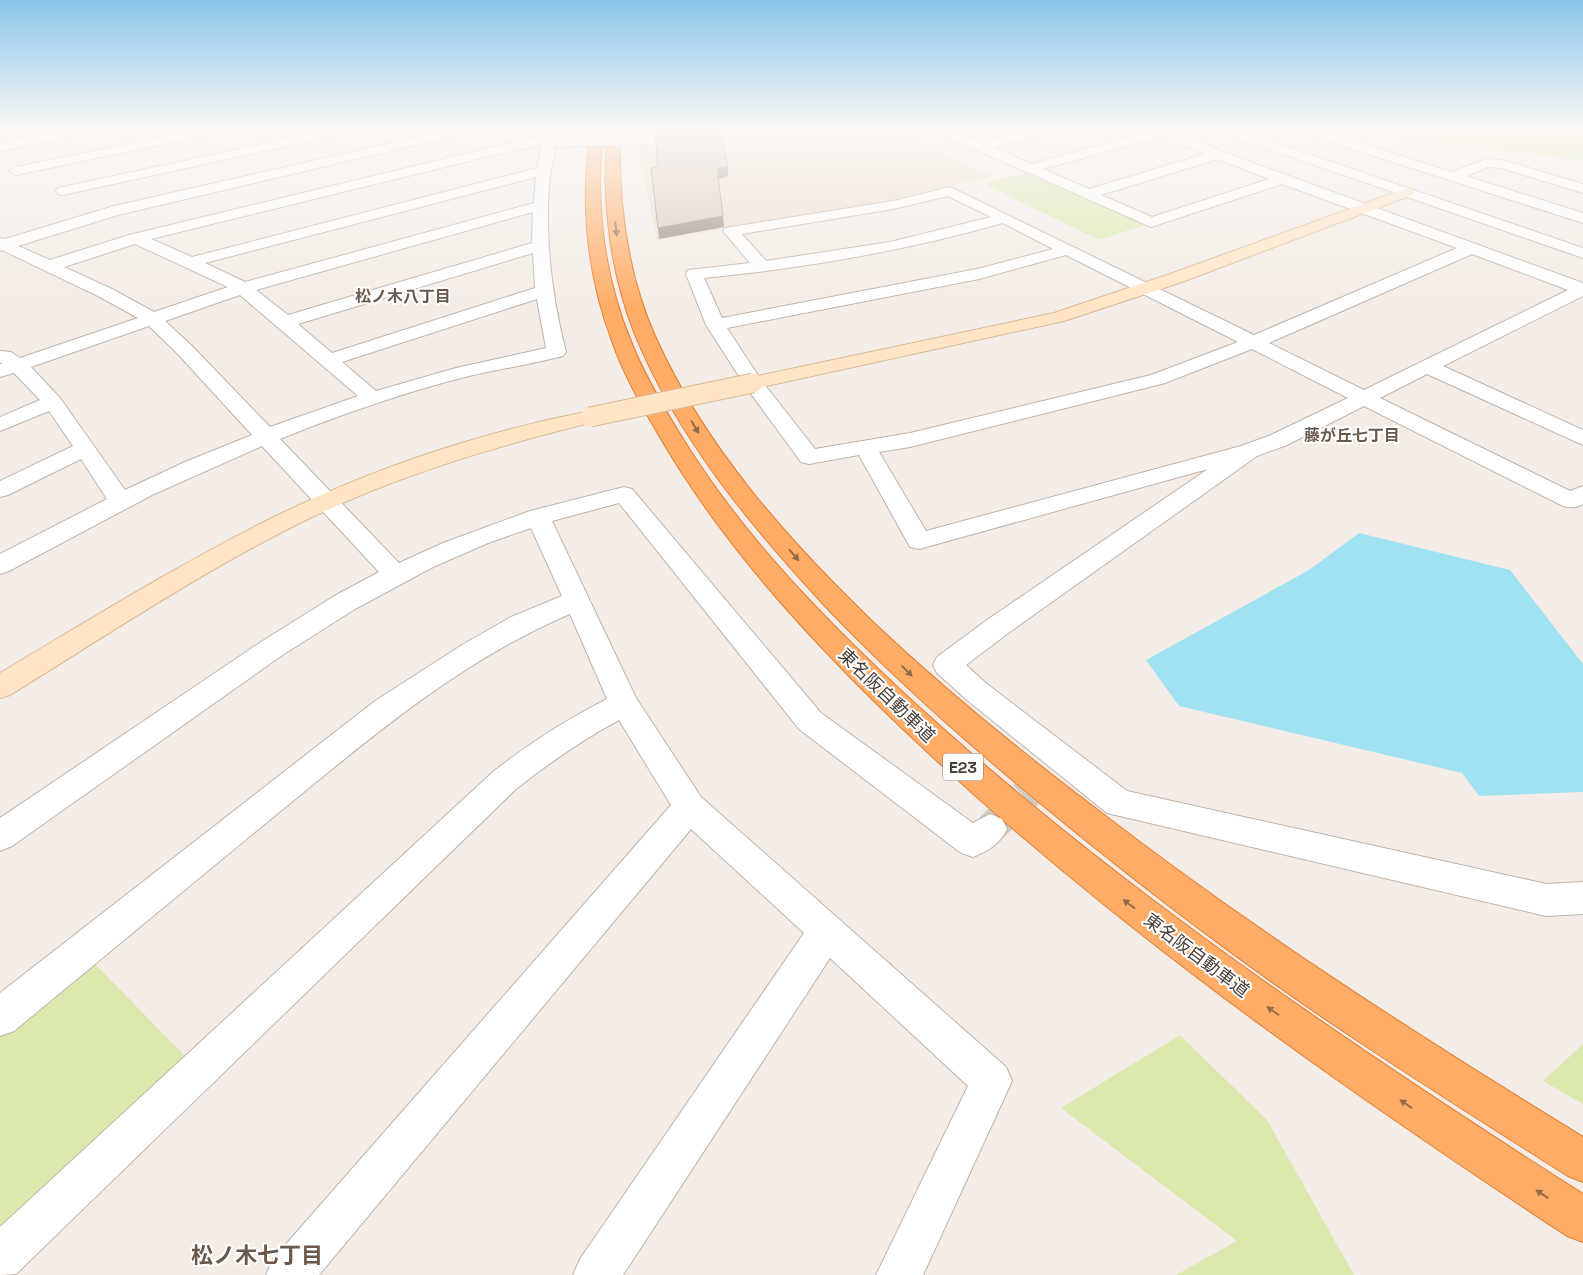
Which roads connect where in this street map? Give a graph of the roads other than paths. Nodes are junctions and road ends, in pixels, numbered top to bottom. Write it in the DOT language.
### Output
graph roads {
  1 [pos="54,188"];
  2 [pos="78,188"];
  3 [pos="212,188"];
  4 [pos="341,188"];
  5 [pos="480,188"];
  6 [pos="542,188"];
  7 [pos="592,188"];
  8 [pos="613,188"];
  9 [pos="1074,188"];
  10 [pos="1110,188"];
  11 [pos="1256,188"];
  12 [pos="1306,188"];
  13 [pos="1394,188"];
  14 [pos="1489,188"];
  15 [pos="63,191"];
  16 [pos="1407,192"];
  17 [pos="1088,194"];
  18 [pos="539,206"];
  19 [pos="1364,208"];
  20 [pos="114,211"];
  21 [pos="1004,218"];
  22 [pos="1583,218"];
  23 [pos="135,238"];
  24 [pos="1,244"];
  25 [pos="540,246"];
  26 [pos="1472,248"];
  27 [pos="1066,250"];
  28 [pos="1583,253"];
  29 [pos="190,262"];
  30 [pos="49,266"];
  31 [pos="763,268"];
  32 [pos="243,288"];
  33 [pos="1145,288"];
  34 [pos="1583,289"];
  35 [pos="544,291"];
  36 [pos="152,319"];
  37 [pos="285,322"];
  38 [pos="715,325"];
  39 [pos="1252,342"];
  40 [pos="329,360"];
  41 [pos="6,363"];
  42 [pos="1426,366"];
  43 [pos="753,383"];
  44 [pos="372,398"];
  45 [pos="1364,398"];
  46 [pos="53,402"];
  47 [pos="0,425"];
  48 [pos="1579,433"];
  49 [pos="266,436"];
  50 [pos="866,448"];
  51 [pos="85,449"];
  52 [pos="1249,451"];
  53 [pos="0,490"];
  54 [pos="1583,493"];
  55 [pos="121,502"];
  56 [pos="326,502"];
  57 [pos="538,516"];
  58 [pos="0,565"];
  59 [pos="396,575"];
  60 [pos="576,602"];
  61 [pos="0,687"];
  62 [pos="624,704"];
  63 [pos="690,807"];
  64 [pos="990,828"];
  65 [pos="0,836"];
  66 [pos="1583,898"];
  67 [pos="826,930"];
  68 [pos="0,1017"];
  69 [pos="1583,1161"];
  70 [pos="1583,1220"];
  71 [pos="0,1258"];
  72 [pos="289,1275"];
  73 [pos="596,1275"];
  74 [pos="899,1275"];
  1 -- 15 [label="street"];
  2 -- 15 [label="street"];
  3 -- 20 [label="street"];
  4 -- 23 [label="street"];
  5 -- 29 [label="street"];
  6 -- 18 [label="street"];
  70 -- 7 [label="highway, 東名阪自動車道 / E23, one-way"];
  8 -- 69 [label="highway, 東名阪自動車道 / E23, one-way"];
  9 -- 17 [label="street"];
  10 -- 17 [label="street"];
  11 -- 17 [label="street"];
  12 -- 19 [label="street"];
  13 -- 16 [label="street"];
  14 -- 22 [label="street"];
  15 -- 20 [label="street"];
  16 -- 19 [label="street"];
  16 -- 28 [label="street"];
  18 -- 25 [label="street"];
  18 -- 32 [label="street"];
  19 -- 26 [label="street"];
  19 -- 33 [label="street"];
  20 -- 24 [label="street"];
  21 -- 27 [label="street"];
  21 -- 31 [label="street"];
  21 -- 31 [label="street"];
  23 -- 29 [label="street"];
  23 -- 30 [label="street"];
  24 -- 30 [label="street"];
  25 -- 35 [label="street"];
  25 -- 37 [label="street"];
  26 -- 34 [label="street"];
  26 -- 39 [label="street"];
  27 -- 33 [label="street"];
  27 -- 38 [label="street"];
  29 -- 32 [label="street"];
  30 -- 36 [label="street"];
  31 -- 38 [label="street"];
  32 -- 36 [label="street"];
  32 -- 37 [label="street"];
  33 -- 39 [label="street"];
  33 -- 43 [label="street"];
  34 -- 42 [label="street"];
  35 -- 40 [label="street"];
  35 -- 44 [label="street"];
  36 -- 41 [label="street"];
  36 -- 49 [label="street"];
  37 -- 40 [label="street"];
  38 -- 43 [label="street"];
  39 -- 45 [label="street"];
  39 -- 50 [label="street"];
  40 -- 44 [label="street"];
  41 -- 46 [label="street"];
  42 -- 45 [label="street"];
  42 -- 48 [label="street"];
  43 -- 50 [label="street"];
  43 -- 56 [label="street, bridge"];
  44 -- 49 [label="street"];
  45 -- 52 [label="street"];
  45 -- 54 [label="street"];
  46 -- 47 [label="street"];
  46 -- 51 [label="street"];
  49 -- 55 [label="street"];
  49 -- 56 [label="street"];
  50 -- 52 [label="street"];
  51 -- 53 [label="street"];
  51 -- 55 [label="street"];
  52 -- 66 [label="street"];
  55 -- 58 [label="street"];
  56 -- 59 [label="street"];
  56 -- 61 [label="street"];
  57 -- 59 [label="street"];
  57 -- 60 [label="street"];
  57 -- 64 [label="street"];
  59 -- 65 [label="street"];
  60 -- 62 [label="street"];
  60 -- 68 [label="street"];
  62 -- 63 [label="street"];
  62 -- 71 [label="street"];
  63 -- 67 [label="street"];
  63 -- 72 [label="street"];
  67 -- 73 [label="street"];
  67 -- 74 [label="street"];
}
